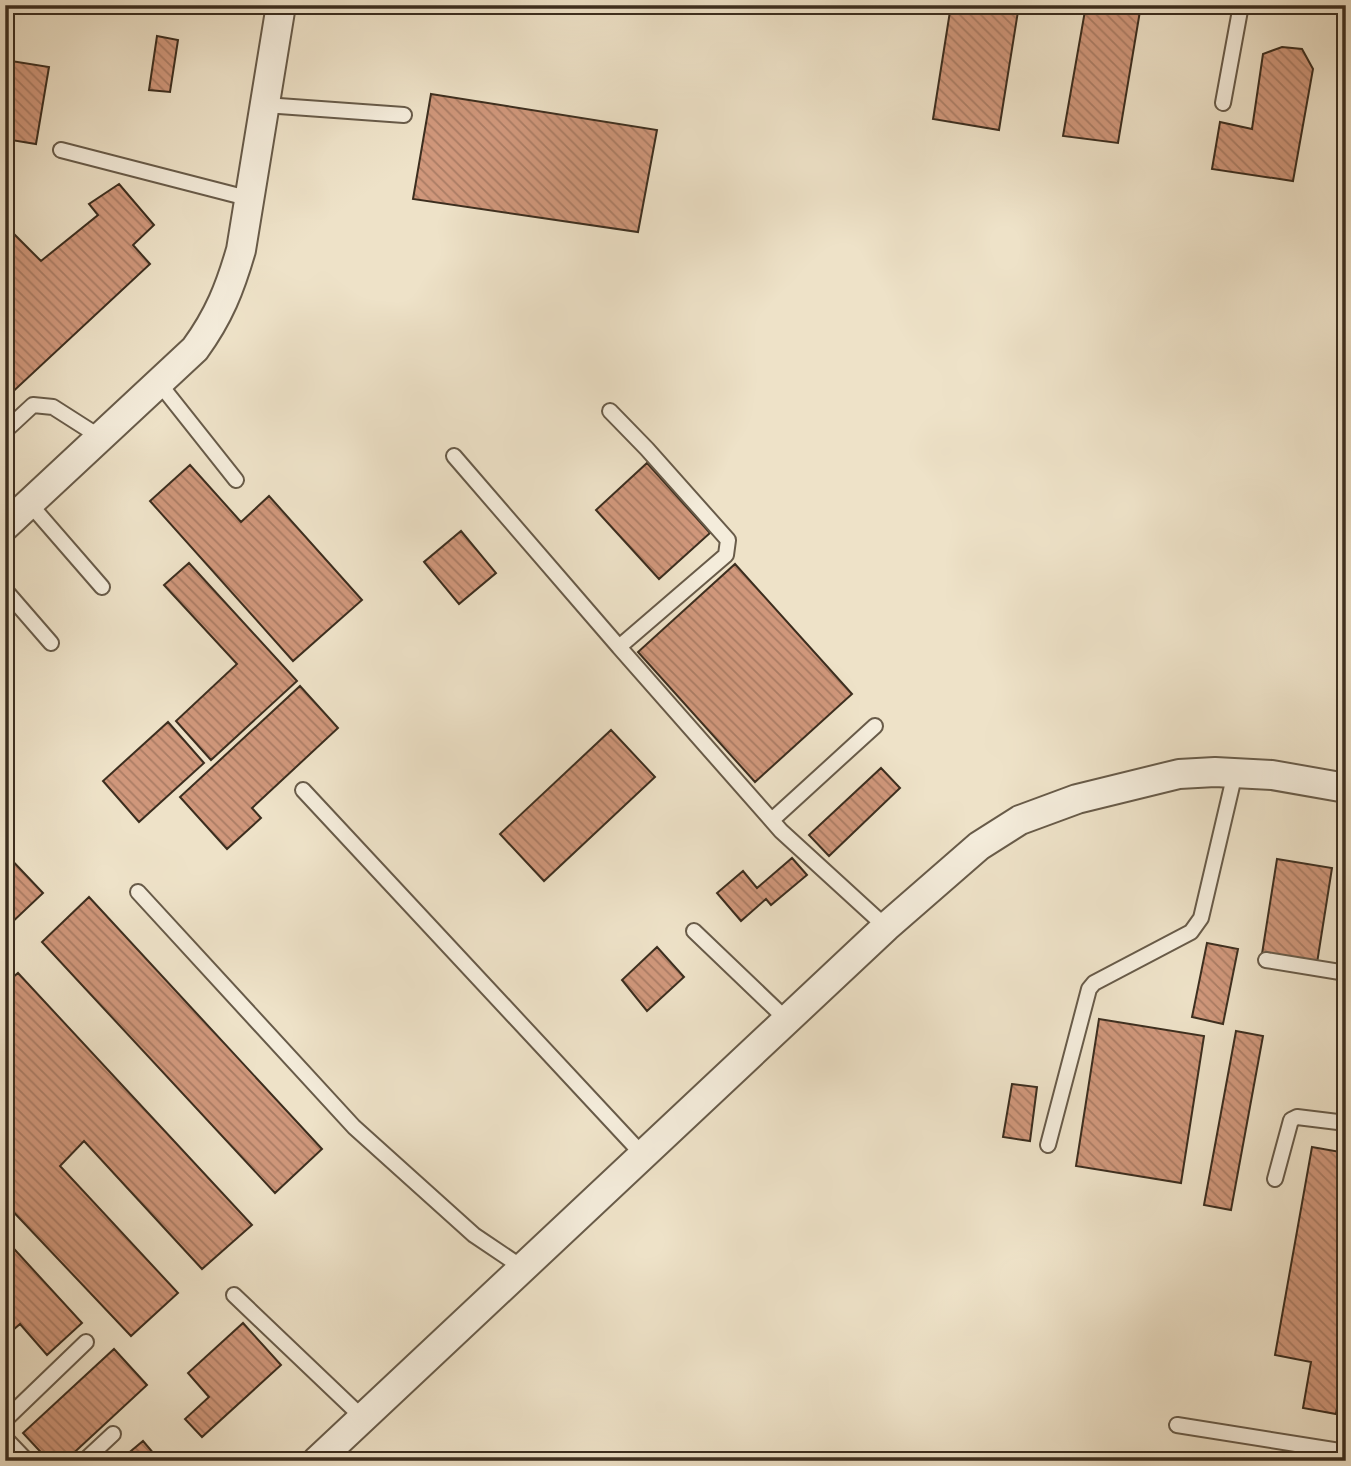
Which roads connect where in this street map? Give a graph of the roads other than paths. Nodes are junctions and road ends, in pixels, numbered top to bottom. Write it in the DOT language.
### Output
graph roads {
  1 [pos="281,5"];
  2 [pos="1241,5"];
  3 [pos="1223,103"];
  4 [pos="265,105"];
  5 [pos="404,115"];
  6 [pos="61,150"];
  7 [pos="251,200"];
  8 [pos="159,383"];
  9 [pos="610,411"];
  10 [pos="5,431"];
  11 [pos="100,437"];
  12 [pos="454,456"];
  13 [pos="236,480"];
  14 [pos="29,503"];
  15 [pos="5,526"];
  16 [pos="102,587"];
  17 [pos="5,590"];
  18 [pos="51,643"];
  19 [pos="619,648"];
  20 [pos="875,726"];
  21 [pos="1235,773"];
  22 [pos="1346,788"];
  23 [pos="303,790"];
  24 [pos="772,820"];
  25 [pos="138,892"];
  26 [pos="886,927"];
  27 [pos="694,931"];
  28 [pos="1266,960"];
  29 [pos="1346,973"];
  30 [pos="787,1020"];
  31 [pos="1346,1123"];
  32 [pos="1048,1145"];
  33 [pos="643,1155"];
  34 [pos="1275,1179"];
  35 [pos="523,1268"];
  36 [pos="234,1295"];
  37 [pos="86,1342"];
  38 [pos="363,1418"];
  39 [pos="5,1420"];
  40 [pos="1177,1425"];
  41 [pos="113,1434"];
  42 [pos="5,1438"];
  43 [pos="1346,1452"];
  44 [pos="27,1461"];
  45 [pos="84,1461"];
  46 [pos="317,1461"];
  1 -- 4 [label="street"];
  2 -- 3 [label="lane"];
  4 -- 5 [label="lane"];
  4 -- 7 [label="street"];
  6 -- 7 [label="lane"];
  7 -- 8 [label="street"];
  8 -- 11 [label="street"];
  8 -- 13 [label="lane"];
  9 -- 19 [label="lane"];
  10 -- 11 [label="lane"];
  11 -- 14 [label="street"];
  12 -- 19 [label="lane"];
  14 -- 15 [label="street"];
  14 -- 16 [label="lane"];
  17 -- 18 [label="lane"];
  19 -- 24 [label="lane"];
  20 -- 24 [label="lane"];
  21 -- 22 [label="street"];
  21 -- 26 [label="street"];
  21 -- 32 [label="lane"];
  23 -- 33 [label="lane"];
  24 -- 26 [label="lane"];
  25 -- 35 [label="lane"];
  26 -- 30 [label="street"];
  27 -- 30 [label="lane"];
  28 -- 29 [label="lane"];
  30 -- 33 [label="street"];
  31 -- 34 [label="lane"];
  33 -- 35 [label="street"];
  35 -- 38 [label="street"];
  36 -- 38 [label="lane"];
  37 -- 39 [label="lane"];
  38 -- 46 [label="street"];
  40 -- 43 [label="lane"];
  41 -- 45 [label="lane"];
  42 -- 44 [label="lane"];
}
